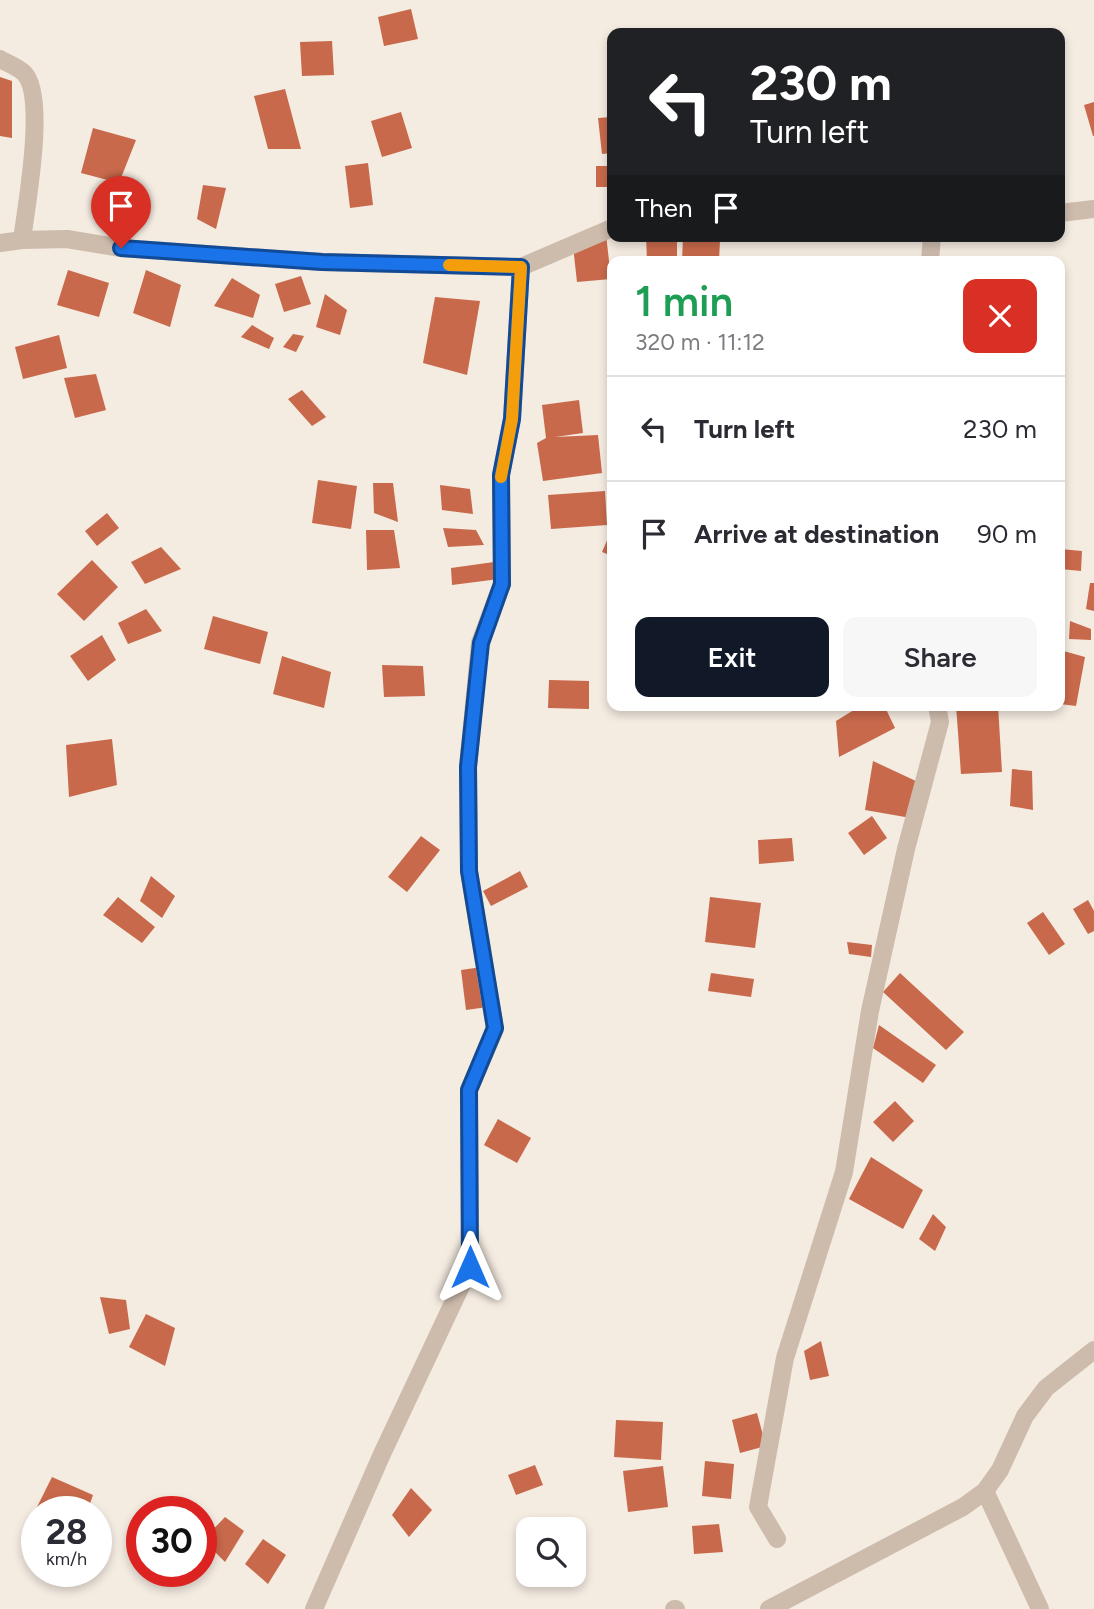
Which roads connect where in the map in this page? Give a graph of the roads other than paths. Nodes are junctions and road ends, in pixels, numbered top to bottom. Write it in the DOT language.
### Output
graph roads {
  1 [pos="0,59"];
  2 [pos="1094,209"];
  3 [pos="1065,212"];
  4 [pos="607,230"];
  5 [pos="22,240"];
  6 [pos="0,243"];
  7 [pos="521,267"];
  8 [pos="938,711"];
  9 [pos="1094,1350"];
  10 [pos="985,1490"];
  11 [pos="777,1539"];
  12 [pos="314,1609"];
  13 [pos="769,1609"];
  14 [pos="1040,1609"];
  1 -- 5 [label="street"];
  2 -- 3 [label="street"];
  4 -- 7 [label="street"];
  5 -- 6 [label="street"];
  5 -- 7 [label="street"];
  7 -- 12 [label="street"];
  8 -- 11 [label="street"];
  9 -- 10 [label="street"];
  10 -- 13 [label="street"];
  10 -- 14 [label="street"];
}
